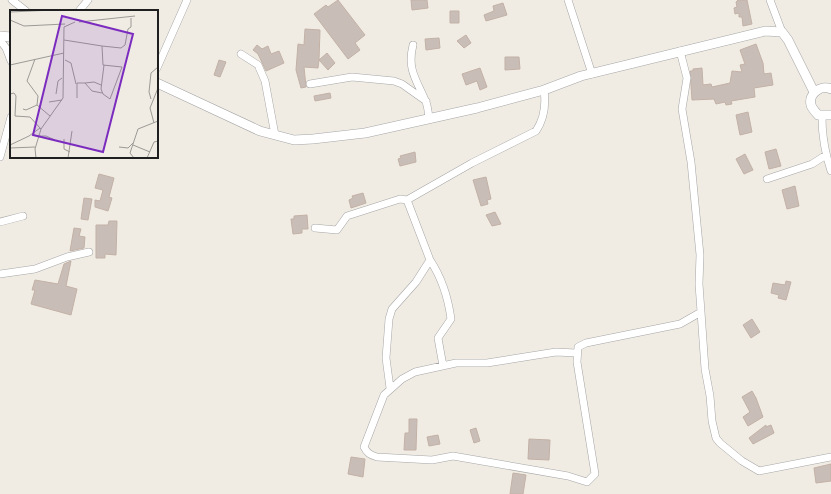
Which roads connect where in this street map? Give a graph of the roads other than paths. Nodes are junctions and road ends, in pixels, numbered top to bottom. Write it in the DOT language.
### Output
graph roads {
  1 [pos="12,0"];
  2 [pos="88,0"];
  3 [pos="187,0"];
  4 [pos="568,0"];
  5 [pos="770,0"];
  6 [pos="25,10"];
  7 [pos="80,10"];
  8 [pos="782,32"];
  9 [pos="0,40"];
  10 [pos="413,45"];
  11 [pos="680,51"];
  12 [pos="241,54"];
  13 [pos="10,58"];
  14 [pos="158,66"];
  15 [pos="592,74"];
  16 [pos="158,83"];
  17 [pos="310,84"];
  18 [pos="831,89"];
  19 [pos="544,90"];
  20 [pos="814,92"];
  21 [pos="426,101"];
  22 [pos="826,116"];
  23 [pos="429,118"];
  24 [pos="10,121"];
  25 [pos="275,135"];
  26 [pos="826,155"];
  27 [pos="0,157"];
  28 [pos="831,171"];
  29 [pos="767,180"];
  30 [pos="407,200"];
  31 [pos="23,216"];
  32 [pos="0,222"];
  33 [pos="315,228"];
  34 [pos="89,252"];
  35 [pos="430,260"];
  36 [pos="0,274"];
  37 [pos="701,312"];
  38 [pos="576,353"];
  39 [pos="442,366"];
  40 [pos="390,388"];
  41 [pos="831,457"];
  1 -- 6 [label="street"];
  2 -- 7 [label="street"];
  3 -- 14 [label="street"];
  4 -- 15 [label="street"];
  5 -- 8 [label="street"];
  8 -- 11 [label="street"];
  8 -- 20 [label="street"];
  9 -- 13 [label="street"];
  10 -- 21 [label="street"];
  11 -- 15 [label="street"];
  11 -- 37 [label="street"];
  12 -- 25 [label="street"];
  15 -- 19 [label="street"];
  16 -- 25 [label="street"];
  17 -- 21 [label="street"];
  18 -- 20 [label="street"];
  19 -- 23 [label="street"];
  19 -- 30 [label="street"];
  20 -- 22 [label="street"];
  21 -- 23 [label="street"];
  22 -- 26 [label="street"];
  23 -- 25 [label="street"];
  24 -- 27 [label="street"];
  26 -- 28 [label="street"];
  26 -- 29 [label="street"];
  30 -- 33 [label="street"];
  30 -- 35 [label="street"];
  31 -- 32 [label="street"];
  34 -- 36 [label="street"];
  35 -- 39 [label="street"];
  35 -- 40 [label="street"];
  37 -- 38 [label="street"];
  37 -- 41 [label="street"];
  38 -- 39 [label="street"];
  38 -- 40 [label="street"];
  39 -- 40 [label="street"];
}
